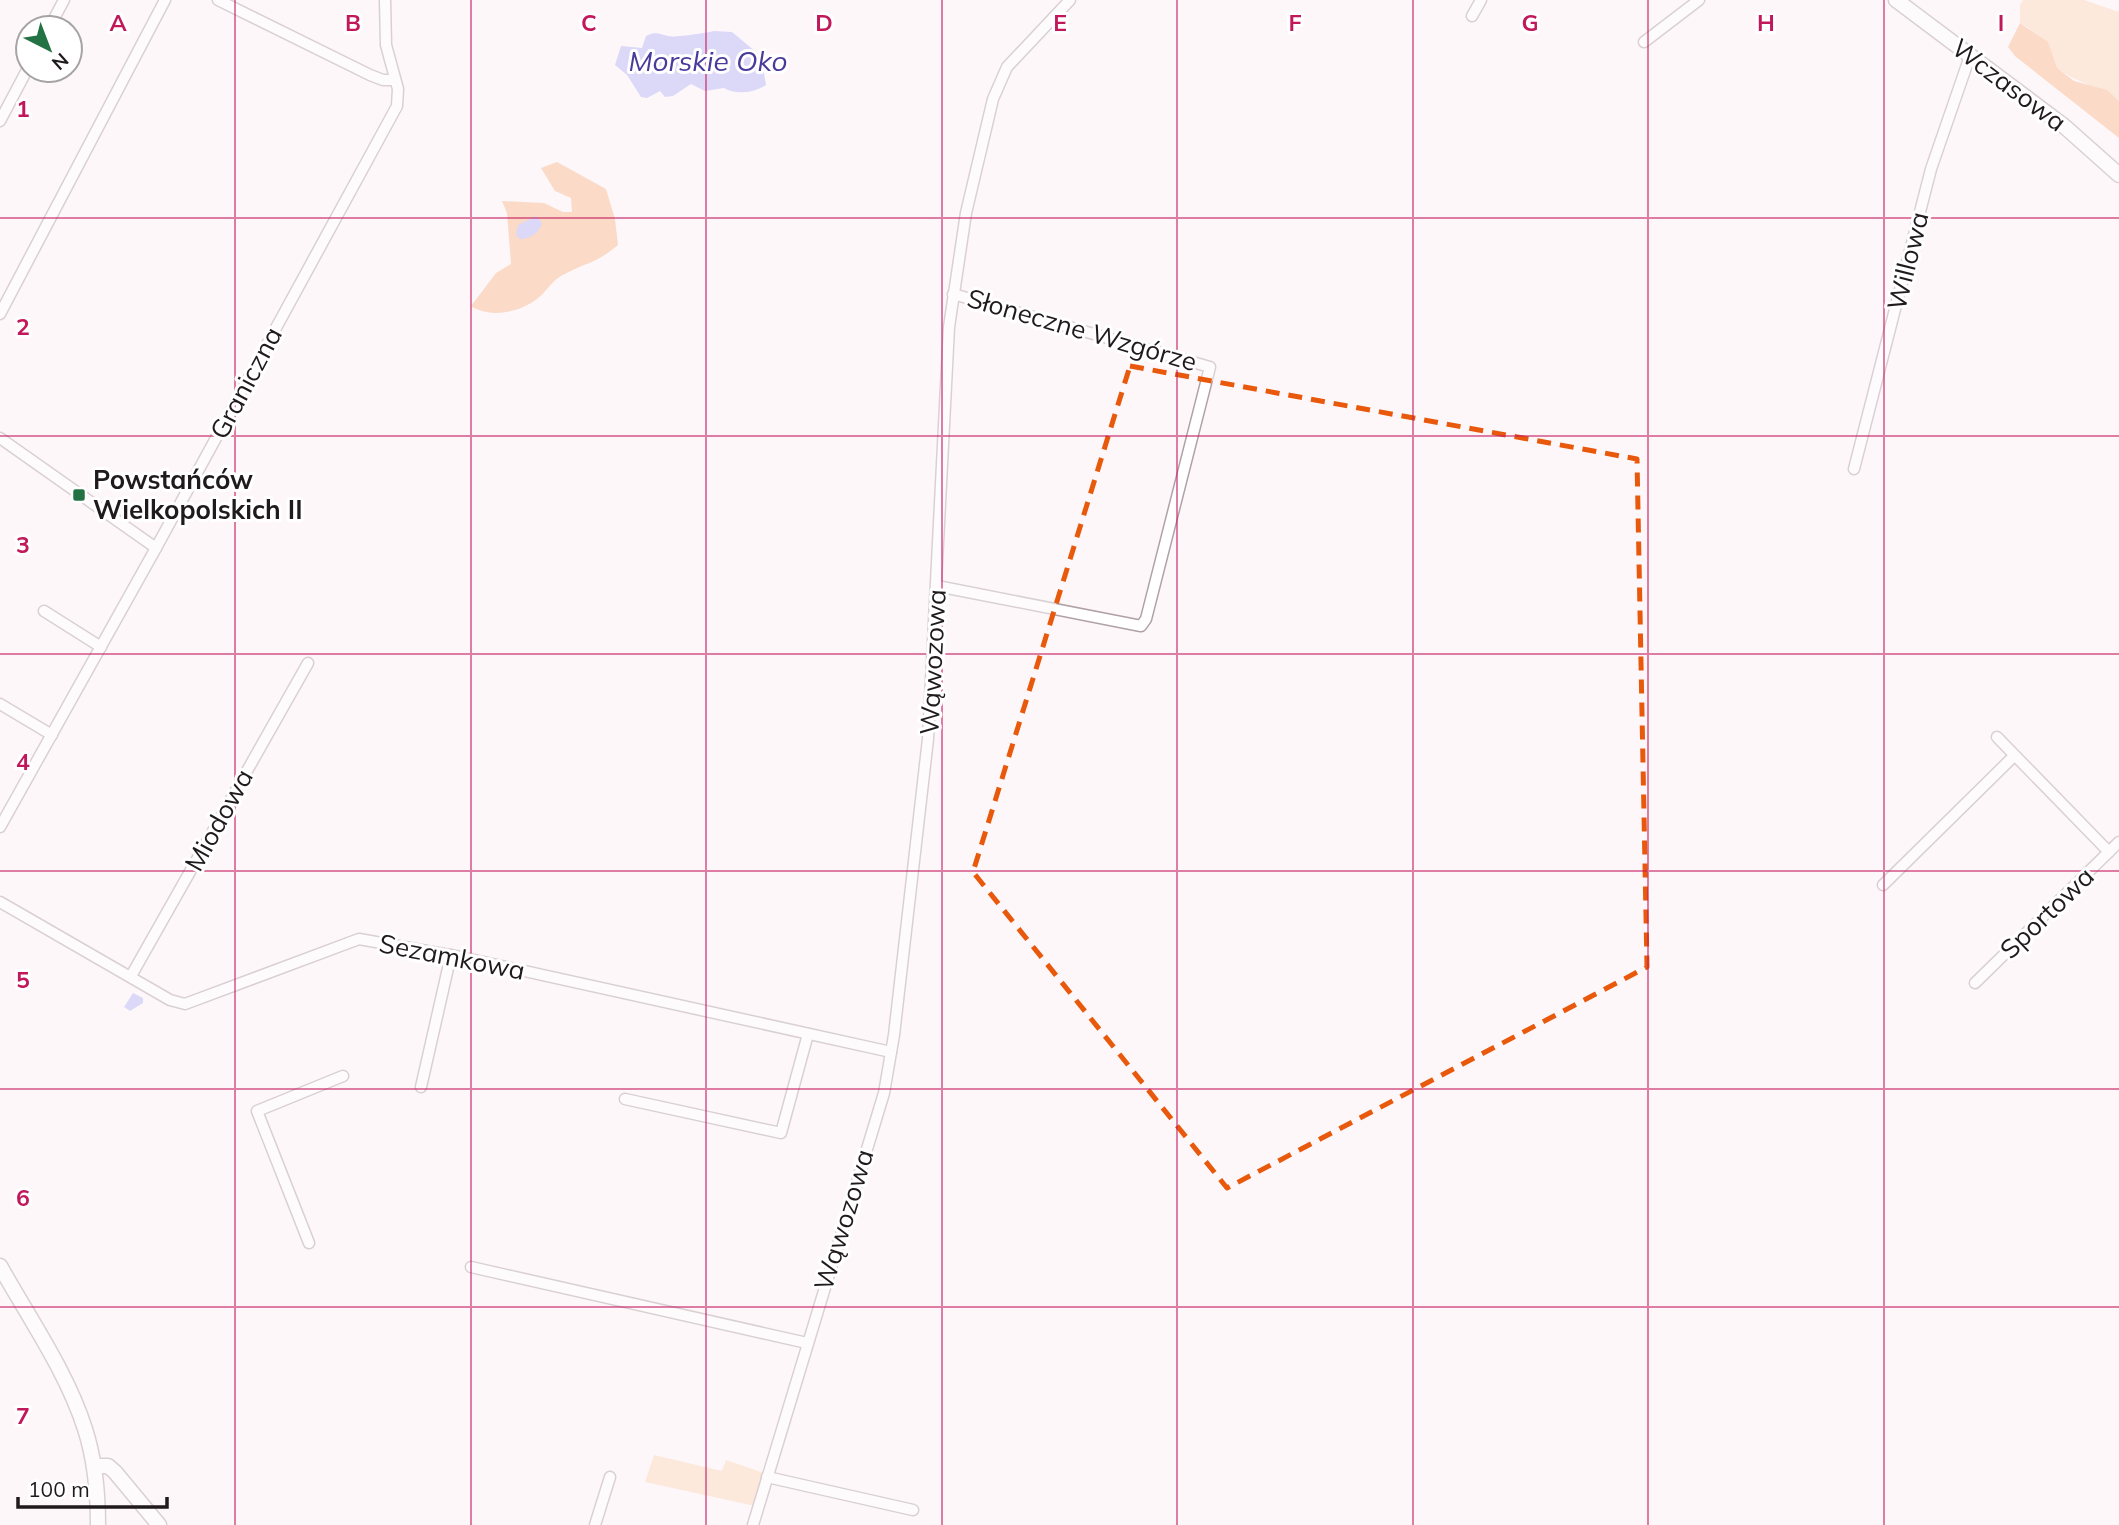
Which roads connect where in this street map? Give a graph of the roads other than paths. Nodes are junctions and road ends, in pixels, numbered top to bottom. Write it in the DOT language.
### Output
graph roads {
  1 [pos="164,0"];
  2 [pos="218,0"];
  3 [pos="385,0"];
  4 [pos="1070,0"];
  5 [pos="1481,0"];
  6 [pos="1699,0"];
  7 [pos="1896,0"];
  8 [pos="1472,16"];
  9 [pos="1644,42"];
  10 [pos="1970,57"];
  11 [pos="395,80"];
  12 [pos="20,84"];
  13 [pos="0,121"];
  14 [pos="2119,175"];
  15 [pos="953,294"];
  16 [pos="0,314"];
  17 [pos="0,438"];
  18 [pos="1854,469"];
  19 [pos="156,548"];
  20 [pos="937,586"];
  21 [pos="44,611"];
  22 [pos="101,647"];
  23 [pos="308,663"];
  24 [pos="0,704"];
  25 [pos="52,735"];
  26 [pos="1997,737"];
  27 [pos="2014,756"];
  28 [pos="0,827"];
  29 [pos="2119,842"];
  30 [pos="2109,852"];
  31 [pos="1884,885"];
  32 [pos="0,902"];
  33 [pos="451,955"];
  34 [pos="131,976"];
  35 [pos="1975,983"];
  36 [pos="808,1034"];
  37 [pos="891,1052"];
  38 [pos="343,1076"];
  39 [pos="421,1087"];
  40 [pos="625,1099"];
  41 [pos="309,1243"];
  42 [pos="0,1266"];
  43 [pos="471,1267"];
  44 [pos="807,1343"];
  45 [pos="94,1465"];
  46 [pos="610,1477"];
  47 [pos="767,1477"];
  48 [pos="913,1510"];
  49 [pos="98,1525"];
  50 [pos="159,1525"];
  51 [pos="595,1525"];
  52 [pos="753,1525"];
  1 -- 16 [label="street"];
  2 -- 11 [label="street"];
  3 -- 11 [label="street, Graniczna"];
  4 -- 15 [label="street, Wąwozowa"];
  5 -- 8 [label="street"];
  6 -- 9 [label="street"];
  7 -- 10 [label="street, Wczasowa"];
  10 -- 14 [label="street, Wczasowa"];
  10 -- 18 [label="street, Willowa"];
  11 -- 19 [label="street, Graniczna"];
  12 -- 13 [label="street"];
  15 -- 20 [label="street, Wąwozowa"];
  15 -- 20 [label="street, Słoneczne Wzgórze"];
  17 -- 19 [label="street"];
  19 -- 22 [label="street, Graniczna"];
  20 -- 37 [label="street, Wąwozowa"];
  21 -- 22 [label="street"];
  22 -- 25 [label="street, Graniczna"];
  23 -- 34 [label="street, Miodowa"];
  24 -- 25 [label="street"];
  25 -- 28 [label="street, Graniczna"];
  26 -- 27 [label="street"];
  27 -- 30 [label="street"];
  27 -- 31 [label="street"];
  29 -- 30 [label="street, Sportowa"];
  30 -- 35 [label="street, Sportowa"];
  32 -- 34 [label="street, Sezamkowa"];
  33 -- 34 [label="street, Sezamkowa"];
  33 -- 36 [label="street, Sezamkowa"];
  33 -- 39 [label="street"];
  36 -- 37 [label="street, Sezamkowa"];
  36 -- 40 [label="street"];
  37 -- 44 [label="street, Wąwozowa"];
  38 -- 41 [label="street"];
  42 -- 45 [label="street"];
  43 -- 44 [label="street"];
  44 -- 47 [label="street, Wąwozowa"];
  45 -- 49 [label="street"];
  45 -- 50 [label="street"];
  46 -- 51 [label="street"];
  47 -- 48 [label="street"];
  47 -- 52 [label="street, Wąwozowa"];
}
